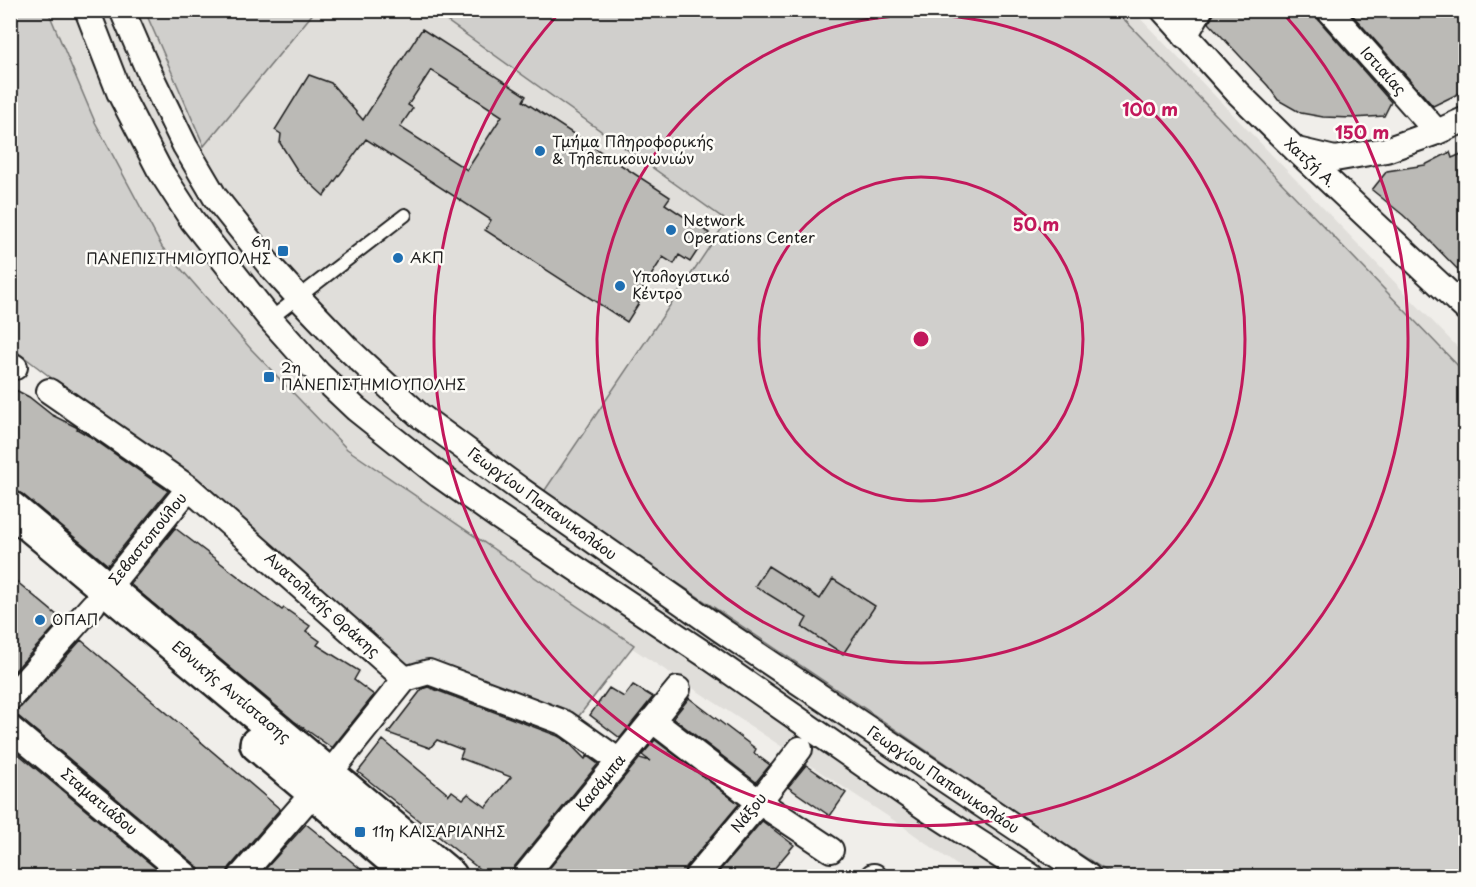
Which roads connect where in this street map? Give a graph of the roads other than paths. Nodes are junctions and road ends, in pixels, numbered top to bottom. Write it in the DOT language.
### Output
graph roads {
  1 [pos="87,10"];
  2 [pos="122,10"];
  3 [pos="1163,10"];
  4 [pos="1200,10"];
  5 [pos="1329,10"];
  6 [pos="1185,36"];
  7 [pos="1466,119"];
  8 [pos="1437,132"];
  9 [pos="1295,149"];
  10 [pos="405,215"];
  11 [pos="299,298"];
  12 [pos="1463,302"];
  13 [pos="270,319"];
  14 [pos="49,391"];
  15 [pos="189,488"];
  16 [pos="10,508"];
  17 [pos="10,535"];
  18 [pos="100,597"];
  19 [pos="405,679"];
  20 [pos="678,689"];
  21 [pos="10,698"];
  22 [pos="652,720"];
  23 [pos="10,728"];
  24 [pos="800,749"];
  25 [pos="619,761"];
  26 [pos="321,783"];
  27 [pos="759,802"];
  28 [pos="831,850"];
  29 [pos="187,876"];
  30 [pos="241,876"];
  31 [pos="413,876"];
  32 [pos="450,876"];
  33 [pos="525,876"];
  34 [pos="697,876"];
  35 [pos="1030,876"];
  36 [pos="1088,876"];
  1 -- 13 [label="street, Γεωργίου Παπανικολάου"];
  2 -- 11 [label="street, Γεωργίου Παπανικολάου"];
  3 -- 6 [label="street, Χατζή Α."];
  4 -- 6 [label="street"];
  5 -- 8 [label="street, Ιστιαίας"];
  6 -- 9 [label="street, Χατζή Α."];
  7 -- 8 [label="street"];
  8 -- 9 [label="street"];
  9 -- 12 [label="street, Χατζή Α."];
  10 -- 11 [label="lane"];
  11 -- 13 [label="lane"];
  11 -- 36 [label="street, Γεωργίου Παπανικολάου"];
  13 -- 35 [label="street, Γεωργίου Παπανικολάου"];
  14 -- 15 [label="street, Ανατολικής Θράκης"];
  15 -- 18 [label="street, Σεβαστοπούλου"];
  15 -- 19 [label="street, Ανατολικής Θράκης"];
  16 -- 18 [label="main road, Εθνικής Αντίστασης"];
  17 -- 18 [label="main road, Εθνικής Αντίστασης"];
  18 -- 21 [label="street, Σεβαστοπούλου"];
  18 -- 26 [label="main road, Εθνικής Αντίστασης"];
  19 -- 25 [label="street"];
  19 -- 26 [label="street"];
  20 -- 22 [label="street, Κασάμπα"];
  22 -- 25 [label="street, Κασάμπα"];
  22 -- 27 [label="street"];
  23 -- 29 [label="street, Σταματιάδου"];
  24 -- 27 [label="street, Νάξου"];
  25 -- 33 [label="street, Κασάμπα"];
  26 -- 30 [label="street"];
  26 -- 31 [label="main road, Εθνικής Αντίστασης"];
  26 -- 32 [label="main road, Εθνικής Αντίστασης"];
  27 -- 28 [label="street"];
  27 -- 34 [label="street, Νάξου"];
}
